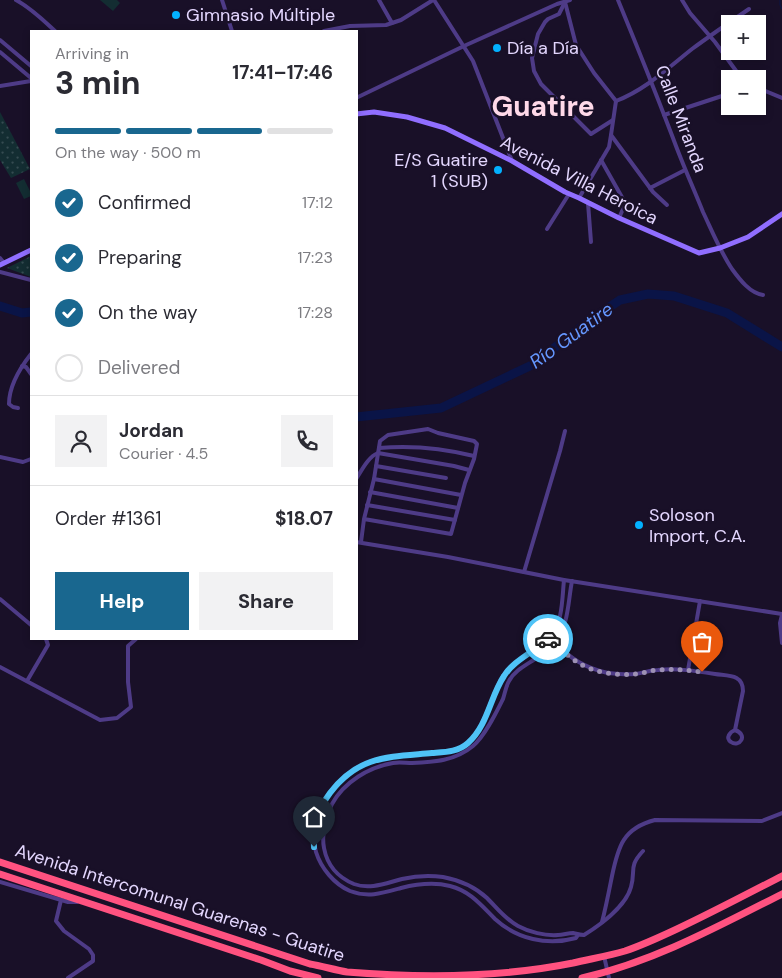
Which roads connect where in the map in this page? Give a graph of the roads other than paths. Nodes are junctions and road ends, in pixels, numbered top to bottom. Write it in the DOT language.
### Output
graph roads {
  1 [pos="16,0"];
  2 [pos="222,0"];
  3 [pos="379,0"];
  4 [pos="434,0"];
  5 [pos="570,0"];
  6 [pos="618,0"];
  7 [pos="684,1"];
  8 [pos="555,2"];
  9 [pos="565,2"];
  10 [pos="749,8"];
  11 [pos="392,23"];
  12 [pos="53,30"];
  13 [pos="232,30"];
  14 [pos="329,30"];
  15 [pos="710,36"];
  16 [pos="0,40"];
  17 [pos="464,46"];
  18 [pos="0,52"];
  19 [pos="30,65"];
  20 [pos="735,70"];
  21 [pos="30,79"];
  22 [pos="30,80"];
  23 [pos="652,81"];
  24 [pos="0,86"];
  25 [pos="766,91"];
  26 [pos="721,96"];
  27 [pos="358,97"];
  28 [pos="782,98"];
  29 [pos="616,101"];
  30 [pos="358,114"];
  31 [pos="664,115"];
  32 [pos="613,120"];
  33 [pos="612,135"];
  34 [pos="601,160"];
  35 [pos="512,161"];
  36 [pos="685,170"];
  37 [pos="650,188"];
  38 [pos="569,194"];
  39 [pos="579,198"];
  40 [pos="588,202"];
  41 [pos="667,205"];
  42 [pos="782,214"];
  43 [pos="619,218"];
  44 [pos="547,229"];
  45 [pos="591,242"];
  46 [pos="720,248"];
  47 [pos="30,250"];
  48 [pos="1,262"];
  49 [pos="0,272"];
  50 [pos="30,280"];
  51 [pos="763,295"];
  52 [pos="30,355"];
  53 [pos="22,366"];
  54 [pos="30,373"];
  55 [pos="18,408"];
  56 [pos="565,431"];
  57 [pos="378,450"];
  58 [pos="474,456"];
  59 [pos="0,457"];
  60 [pos="30,459"];
  61 [pos="376,466"];
  62 [pos="470,470"];
  63 [pos="358,476"];
  64 [pos="446,478"];
  65 [pos="374,479"];
  66 [pos="370,492"];
  67 [pos="461,495"];
  68 [pos="367,505"];
  69 [pos="458,508"];
  70 [pos="364,519"];
  71 [pos="454,520"];
  72 [pos="358,542"];
  73 [pos="524,572"];
  74 [pos="564,580"];
  75 [pos="572,581"];
  76 [pos="0,599"];
  77 [pos="700,601"];
  78 [pos="782,614"];
  79 [pos="30,624"];
  80 [pos="549,638"];
  81 [pos="46,640"];
  82 [pos="135,640"];
  83 [pos="554,643"];
  84 [pos="782,643"];
  85 [pos="0,667"];
  86 [pos="688,670"];
  87 [pos="27,681"];
  88 [pos="735,730"];
  89 [pos="782,813"];
  90 [pos="644,851"];
  91 [pos="0,862"];
  92 [pos="0,874"];
  93 [pos="782,876"];
  94 [pos="0,882"];
  95 [pos="782,894"];
  96 [pos="61,900"];
  97 [pos="83,901"];
  98 [pos="602,922"];
  99 [pos="578,935"];
  100 [pos="604,956"];
  101 [pos="609,975"];
  102 [pos="68,978"];
  103 [pos="318,978"];
  104 [pos="582,978"];
  1 -- 12 [label="street"];
  2 -- 13 [label="street"];
  3 -- 11 [label="street"];
  4 -- 11 [label="street"];
  4 -- 17 [label="street"];
  5 -- 9 [label="street"];
  6 -- 23 [label="street, Calle Miranda"];
  7 -- 15 [label="street"];
  8 -- 9 [label="street"];
  8 -- 17 [label="street"];
  9 -- 29 [label="street"];
  9 -- 32 [label="street"];
  10 -- 15 [label="street"];
  11 -- 14 [label="street"];
  15 -- 20 [label="street"];
  15 -- 23 [label="street"];
  16 -- 19 [label="street"];
  17 -- 27 [label="street"];
  17 -- 35 [label="street"];
  18 -- 21 [label="street"];
  22 -- 24 [label="street"];
  23 -- 29 [label="street"];
  23 -- 31 [label="street, Calle Miranda"];
  25 -- 28 [label="street"];
  26 -- 31 [label="street"];
  29 -- 32 [label="street"];
  30 -- 35 [label="main road, Avenida Villa Heroica"];
  31 -- 36 [label="street, Calle Miranda"];
  32 -- 33 [label="street"];
  33 -- 34 [label="street"];
  33 -- 37 [label="street"];
  34 -- 39 [label="street"];
  34 -- 43 [label="street"];
  35 -- 38 [label="main road, Avenida Villa Heroica"];
  36 -- 37 [label="street"];
  36 -- 46 [label="street, Calle Miranda"];
  37 -- 41 [label="street"];
  38 -- 39 [label="main road, Avenida Villa Heroica"];
  38 -- 44 [label="street"];
  39 -- 40 [label="main road, Avenida Villa Heroica"];
  40 -- 43 [label="main road, Avenida Villa Heroica"];
  40 -- 45 [label="street"];
  42 -- 46 [label="main road, Avenida Villa Heroica"];
  43 -- 46 [label="main road, Avenida Villa Heroica"];
  46 -- 51 [label="street, Calle Miranda"];
  47 -- 48 [label="main road"];
  49 -- 50 [label="street"];
  52 -- 53 [label="street"];
  53 -- 54 [label="street"];
  53 -- 55 [label="street"];
  56 -- 73 [label="street"];
  57 -- 58 [label="street"];
  57 -- 58 [label="street"];
  57 -- 61 [label="street"];
  57 -- 62 [label="street"];
  57 -- 63 [label="street"];
  58 -- 62 [label="street"];
  59 -- 60 [label="street"];
  61 -- 64 [label="street"];
  61 -- 65 [label="street"];
  62 -- 67 [label="street"];
  65 -- 66 [label="street"];
  65 -- 67 [label="street"];
  66 -- 68 [label="street"];
  66 -- 69 [label="street"];
  67 -- 69 [label="street"];
  68 -- 70 [label="street"];
  68 -- 71 [label="street"];
  69 -- 71 [label="street"];
  70 -- 71 [label="street"];
  70 -- 72 [label="street"];
  72 -- 73 [label="street"];
  73 -- 74 [label="street"];
  74 -- 75 [label="street"];
  74 -- 80 [label="street"];
  75 -- 77 [label="street"];
  75 -- 83 [label="street"];
  76 -- 79 [label="street"];
  77 -- 78 [label="street"];
  77 -- 86 [label="street"];
  78 -- 84 [label="street"];
  80 -- 83 [label="street"];
  80 -- 99 [label="street"];
  81 -- 87 [label="street"];
  82 -- 87 [label="street"];
  83 -- 86 [label="street"];
  83 -- 99 [label="street"];
  85 -- 87 [label="street"];
  86 -- 88 [label="street"];
  89 -- 98 [label="street"];
  90 -- 98 [label="street"];
  91 -- 100 [label="highway, Avenida Intercomunal Guarenas - Guatire"];
  92 -- 97 [label="highway, Avenida Intercomunal Guarenas - Guatire"];
  93 -- 100 [label="highway, Avenida Intercomunal Guarenas - Guatire"];
  94 -- 96 [label="street, Avenida Intercomunal Guarenas - Guatire"];
  95 -- 101 [label="highway"];
  96 -- 97 [label="street, Avenida Intercomunal Guarenas - Guatire"];
  96 -- 102 [label="street"];
  97 -- 103 [label="highway, Avenida Intercomunal Guarenas - Guatire"];
  98 -- 99 [label="street"];
  100 -- 101 [label="street"];
  101 -- 104 [label="highway"];
}
